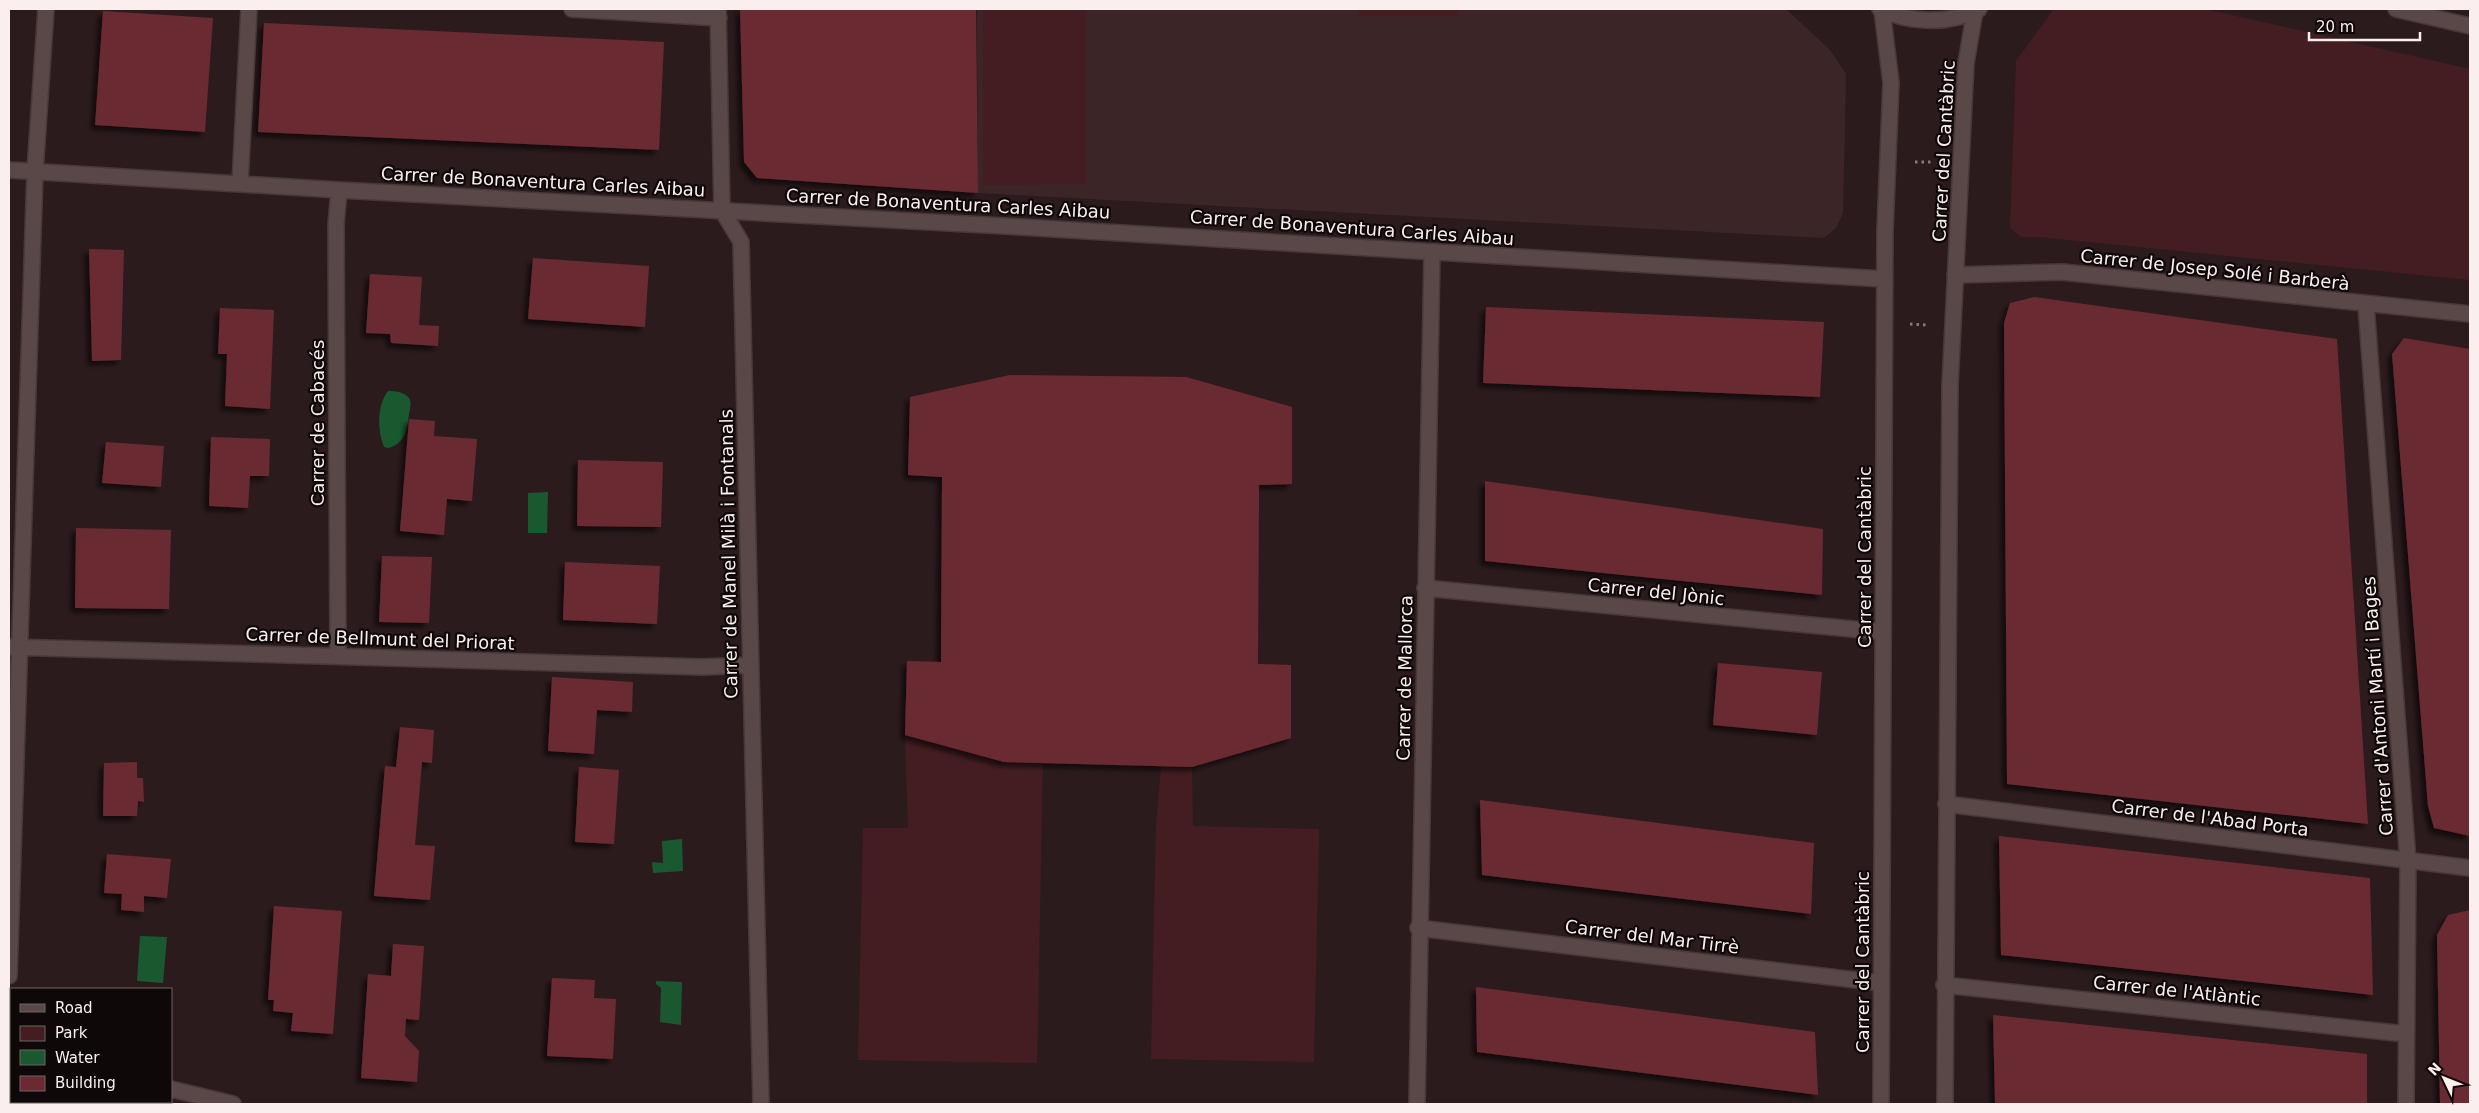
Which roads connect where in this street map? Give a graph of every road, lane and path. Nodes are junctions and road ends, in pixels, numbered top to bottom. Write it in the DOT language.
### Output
graph roads {
  1 [pos="46,9"];
  2 [pos="249,9"];
  3 [pos="572,9"];
  4 [pos="1881,9"];
  5 [pos="2396,9"];
  6 [pos="1977,10"];
  7 [pos="718,13"];
  8 [pos="2470,26"];
  9 [pos="1962,161"];
  10 [pos="1887,163"];
  11 [pos="9,170"];
  12 [pos="35,171"];
  13 [pos="240,183"];
  14 [pos="339,190"];
  15 [pos="722,210"];
  16 [pos="1432,252"];
  17 [pos="1956,275"];
  18 [pos="1884,279"];
  19 [pos="2366,305"];
  20 [pos="2470,314"];
  21 [pos="1884,323"];
  22 [pos="1953,326"];
  23 [pos="1425,588"];
  24 [pos="1883,632"];
  25 [pos="14,647"];
  26 [pos="338,656"];
  27 [pos="750,665"];
  28 [pos="1946,804"];
  29 [pos="2408,862"];
  30 [pos="2470,868"];
  31 [pos="1418,928"];
  32 [pos="9,976"];
  33 [pos="1881,983"];
  34 [pos="1944,985"];
  35 [pos="2406,1034"];
  36 [pos="172,1089"];
  37 [pos="233,1104"];
  38 [pos="761,1104"];
  39 [pos="1417,1104"];
  40 [pos="1882,1104"];
  41 [pos="1945,1104"];
  42 [pos="2406,1104"];
  1 -- 12 [label="street"];
  2 -- 13 [label="street"];
  3 -- 7 [label="street"];
  4 -- 6 [label="street"];
  4 -- 10 [label="street, Carrer del Cantàbric"];
  5 -- 8 [label="street"];
  6 -- 9 [label="street, Carrer del Cantàbric"];
  7 -- 15 [label="street, Carrer de Manel Milà i Fontanals"];
  9 -- 10 [label="path"];
  9 -- 17 [label="street, Carrer del Cantàbric"];
  10 -- 18 [label="street, Carrer del Cantàbric"];
  11 -- 12 [label="street, Carrer de Bonaventura Carles Aibau"];
  12 -- 13 [label="street, Carrer de Bonaventura Carles Aibau"];
  12 -- 25 [label="street"];
  13 -- 14 [label="street, Carrer de Bonaventura Carles Aibau"];
  14 -- 15 [label="street, Carrer de Bonaventura Carles Aibau"];
  14 -- 26 [label="street, Carrer de Cabacés"];
  15 -- 16 [label="street, Carrer de Bonaventura Carles Aibau"];
  15 -- 27 [label="street, Carrer de Manel Milà i Fontanals"];
  16 -- 18 [label="street, Carrer de Bonaventura Carles Aibau"];
  16 -- 23 [label="street, Carrer de Mallorca"];
  17 -- 19 [label="street, Carrer de Josep Solé i Barberà"];
  17 -- 22 [label="street, Carrer del Cantàbric"];
  18 -- 21 [label="street, Carrer del Cantàbric"];
  19 -- 20 [label="street, Carrer de Josep Solé i Barberà"];
  19 -- 29 [label="street, Carrer d'Antoni Martí i Bages"];
  21 -- 22 [label="path"];
  21 -- 24 [label="street, Carrer del Cantàbric"];
  22 -- 28 [label="street, Carrer del Cantàbric"];
  23 -- 24 [label="street, Carrer del Jònic"];
  23 -- 31 [label="street, Carrer de Mallorca"];
  24 -- 33 [label="street, Carrer del Cantàbric"];
  25 -- 26 [label="street, Carrer de Bellmunt del Priorat"];
  25 -- 32 [label="street"];
  26 -- 27 [label="street, Carrer de Bellmunt del Priorat"];
  27 -- 38 [label="street, Carrer de Manel Milà i Fontanals"];
  28 -- 29 [label="street, Carrer de l'Abad Porta"];
  28 -- 34 [label="street, Carrer del Cantàbric"];
  29 -- 30 [label="street, Carrer de l'Abad Porta"];
  29 -- 35 [label="street, Carrer d'Antoni Martí i Bages"];
  31 -- 33 [label="street, Carrer del Mar Tirrè"];
  31 -- 39 [label="street, Carrer de Mallorca"];
  33 -- 40 [label="street, Carrer del Cantàbric"];
  34 -- 35 [label="street, Carrer de l'Atlàntic"];
  34 -- 41 [label="street, Carrer del Cantàbric"];
  35 -- 42 [label="street, Carrer d'Antoni Martí i Bages"];
  36 -- 37 [label="street"];
}
